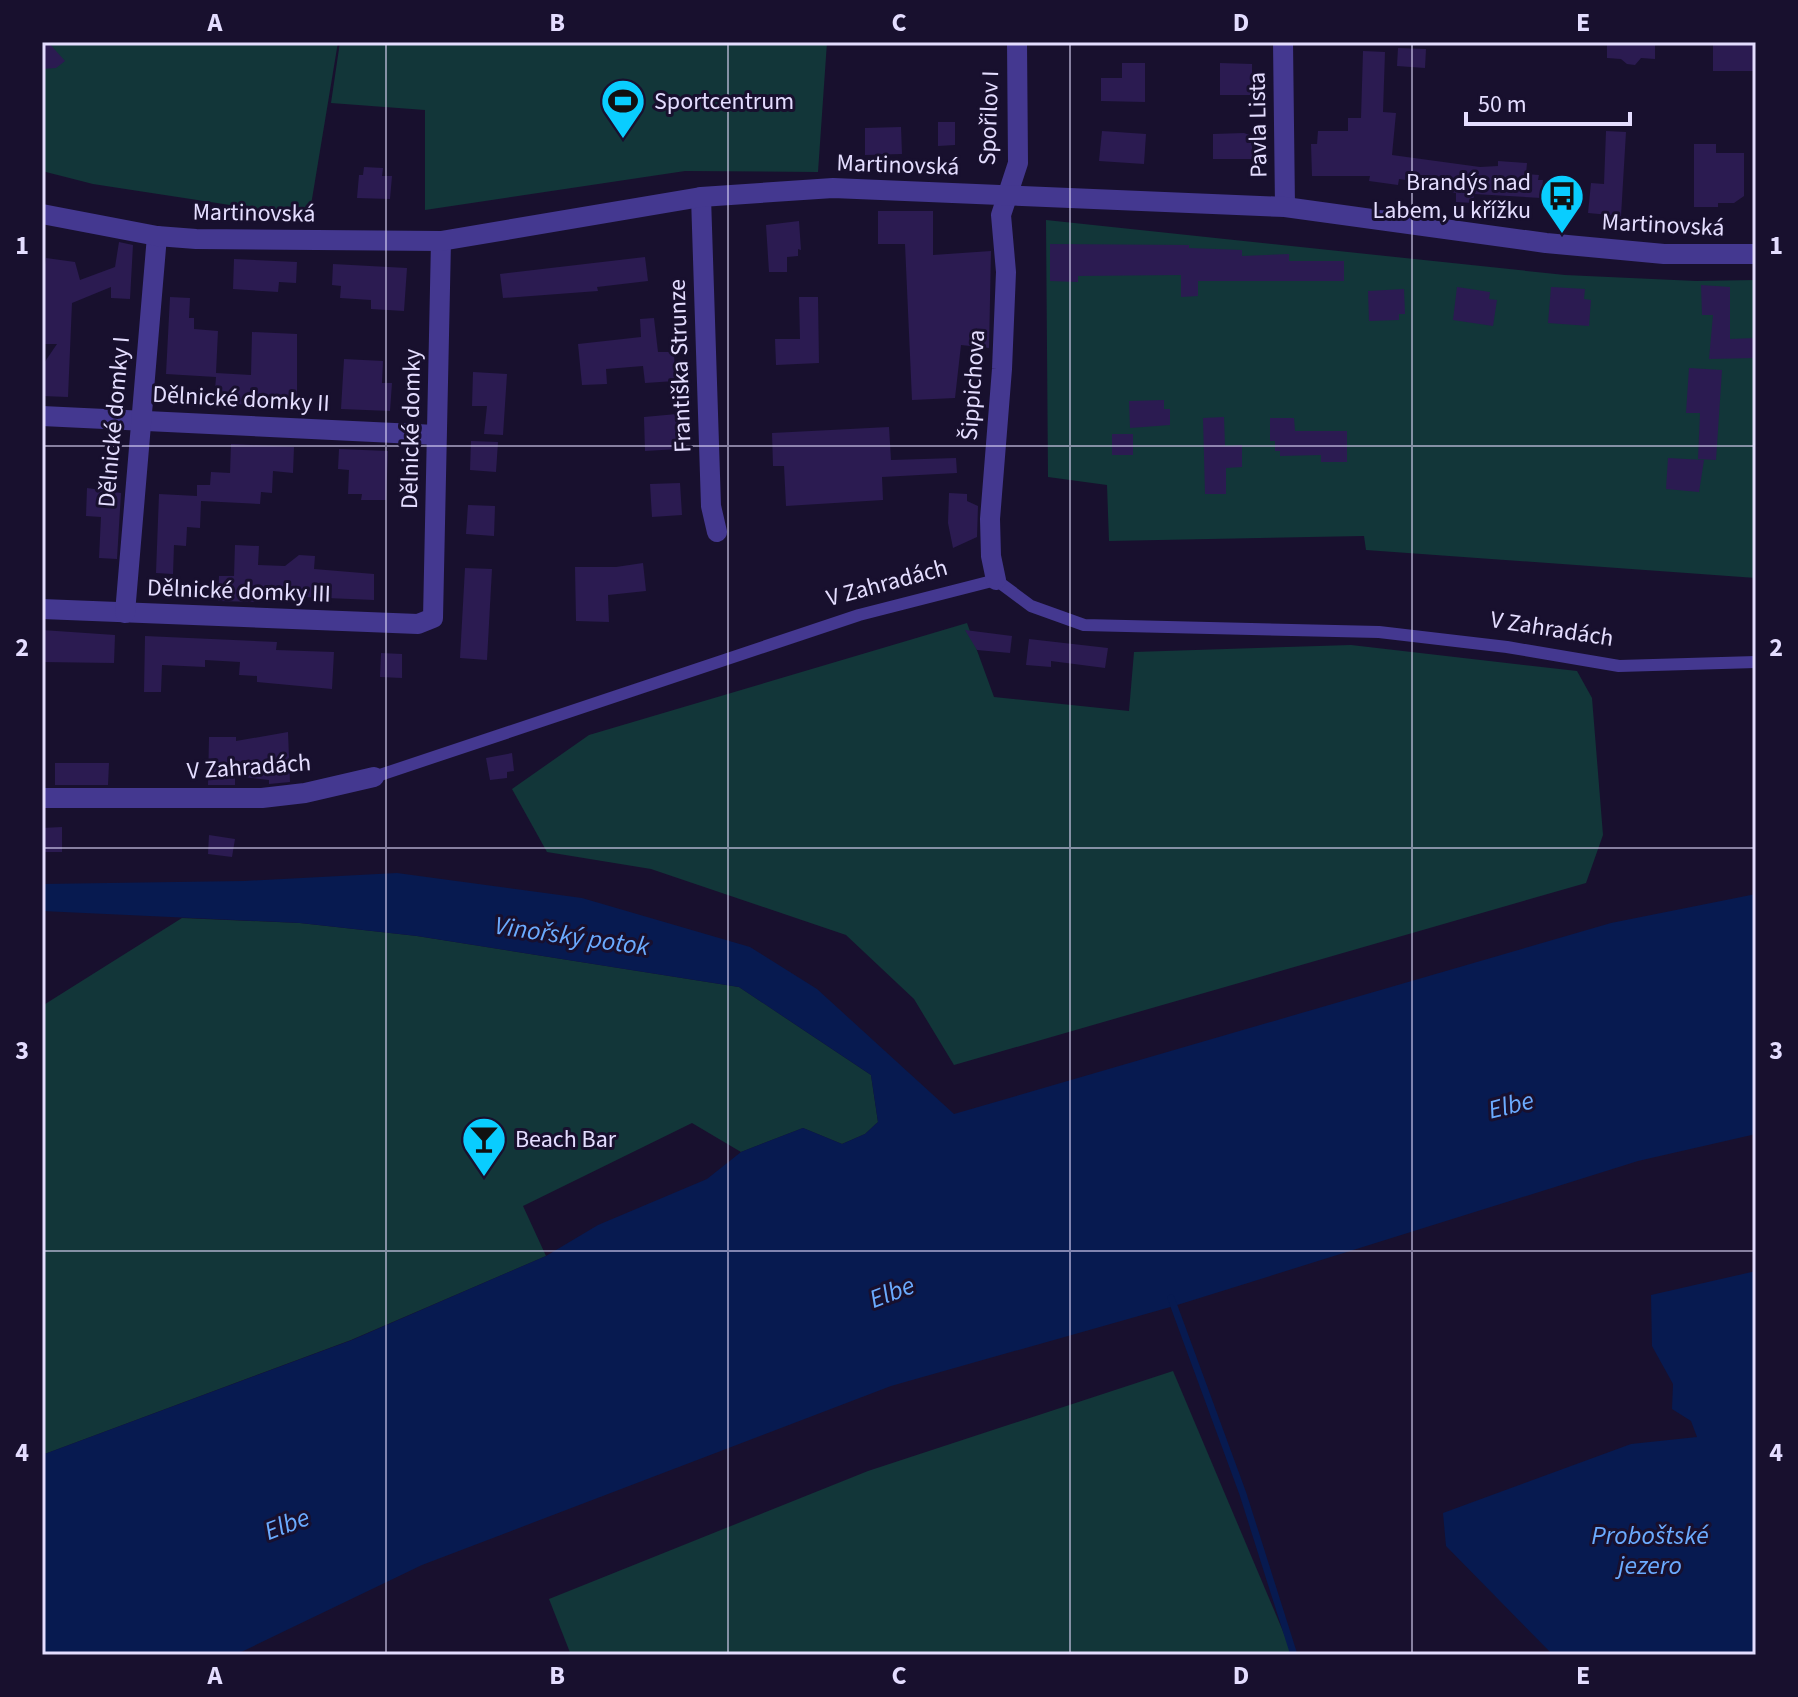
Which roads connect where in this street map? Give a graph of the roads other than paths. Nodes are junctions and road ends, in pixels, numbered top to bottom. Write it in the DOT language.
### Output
graph roads {
  1 [pos="1017,42"];
  2 [pos="1283,42"];
  3 [pos="1007,194"];
  4 [pos="701,197"];
  5 [pos="1285,207"];
  6 [pos="42,214"];
  7 [pos="157,236"];
  8 [pos="441,241"];
  9 [pos="1756,254"];
  10 [pos="42,416"];
  11 [pos="139,420"];
  12 [pos="436,435"];
  13 [pos="717,532"];
  14 [pos="996,580"];
  15 [pos="42,609"];
  16 [pos="125,613"];
  17 [pos="433,618"];
  18 [pos="1756,662"];
  19 [pos="374,777"];
  20 [pos="42,798"];
  1 -- 3 [label="street, Spořilov I"];
  2 -- 5 [label="street, Pavla Lista"];
  3 -- 4 [label="street, Martinovská"];
  3 -- 5 [label="street, Martinovská"];
  3 -- 14 [label="street, Šippichova"];
  4 -- 8 [label="street, Martinovská"];
  4 -- 13 [label="street, Františka Strunze"];
  5 -- 9 [label="street, Martinovská"];
  6 -- 7 [label="street, Martinovská"];
  7 -- 8 [label="street, Martinovská"];
  7 -- 11 [label="street, Dělnické domky I"];
  8 -- 12 [label="street, Dělnické domky"];
  10 -- 11 [label="street, Dělnické domky II"];
  11 -- 12 [label="street, Dělnické domky II"];
  11 -- 16 [label="street, Dělnické domky I"];
  12 -- 17 [label="street, Dělnické domky"];
  14 -- 18 [label="lane, V Zahradách"];
  14 -- 19 [label="lane, V Zahradách"];
  15 -- 16 [label="street, Dělnické domky III"];
  16 -- 17 [label="street, Dělnické domky III"];
  19 -- 20 [label="street, V Zahradách"];
}
